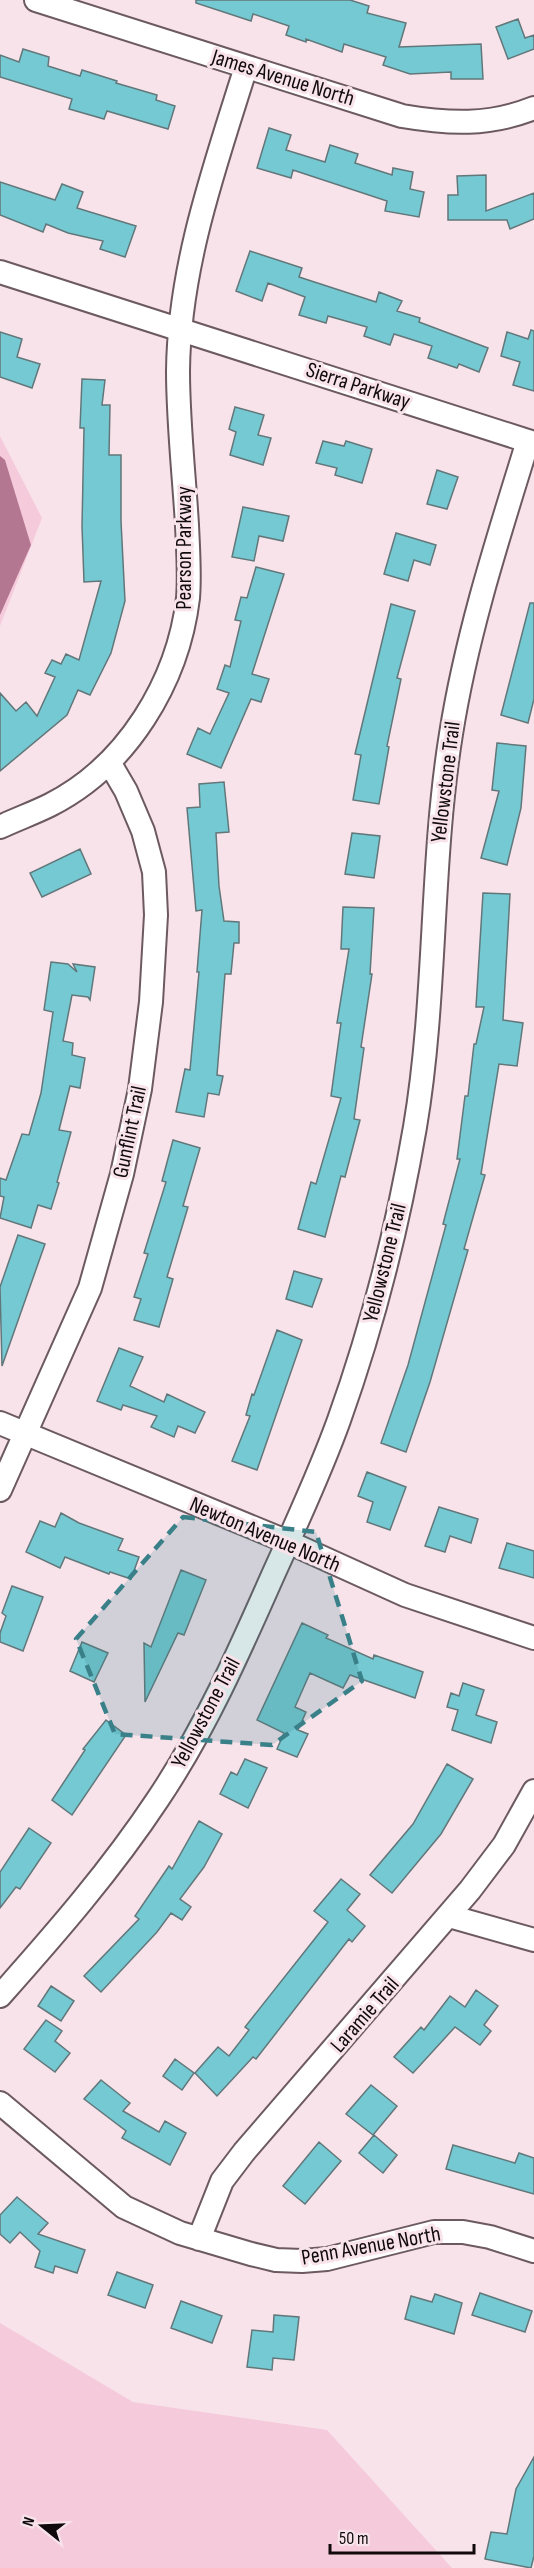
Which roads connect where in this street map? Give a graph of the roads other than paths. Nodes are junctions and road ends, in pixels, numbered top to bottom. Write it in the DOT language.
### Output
graph roads {
  1 [pos="36,0"];
  2 [pos="246,67"];
  3 [pos="534,108"];
  4 [pos="0,272"];
  5 [pos="182,329"];
  6 [pos="531,442"];
  7 [pos="109,762"];
  8 [pos="0,826"];
  9 [pos="0,1423"];
  10 [pos="25,1435"];
  11 [pos="0,1490"];
  12 [pos="288,1542"];
  13 [pos="534,1638"];
  14 [pos="534,1791"];
  15 [pos="449,1916"];
  16 [pos="534,1940"];
  17 [pos="0,1996"];
  18 [pos="0,2103"];
  19 [pos="199,2239"];
  20 [pos="534,2251"];
  1 -- 2 [label="street, James Avenue North"];
  2 -- 3 [label="street, James Avenue North"];
  2 -- 5 [label="street"];
  4 -- 5 [label="street, Sierra Parkway"];
  5 -- 6 [label="street, Sierra Parkway"];
  5 -- 7 [label="street, Pearson Parkway"];
  6 -- 12 [label="street, Yellowstone Trail"];
  7 -- 8 [label="street, Pearson Parkway"];
  7 -- 10 [label="street, Gunflint Trail"];
  9 -- 10 [label="street, Newton Avenue North"];
  10 -- 11 [label="street, Gunflint Trail"];
  10 -- 12 [label="street, Newton Avenue North"];
  12 -- 13 [label="street, Newton Avenue North"];
  12 -- 17 [label="street, Yellowstone Trail"];
  14 -- 15 [label="street, Laramie Trail"];
  15 -- 16 [label="street"];
  15 -- 19 [label="street, Laramie Trail"];
  18 -- 19 [label="street, Penn Avenue North"];
  19 -- 20 [label="street, Penn Avenue North"];
}
